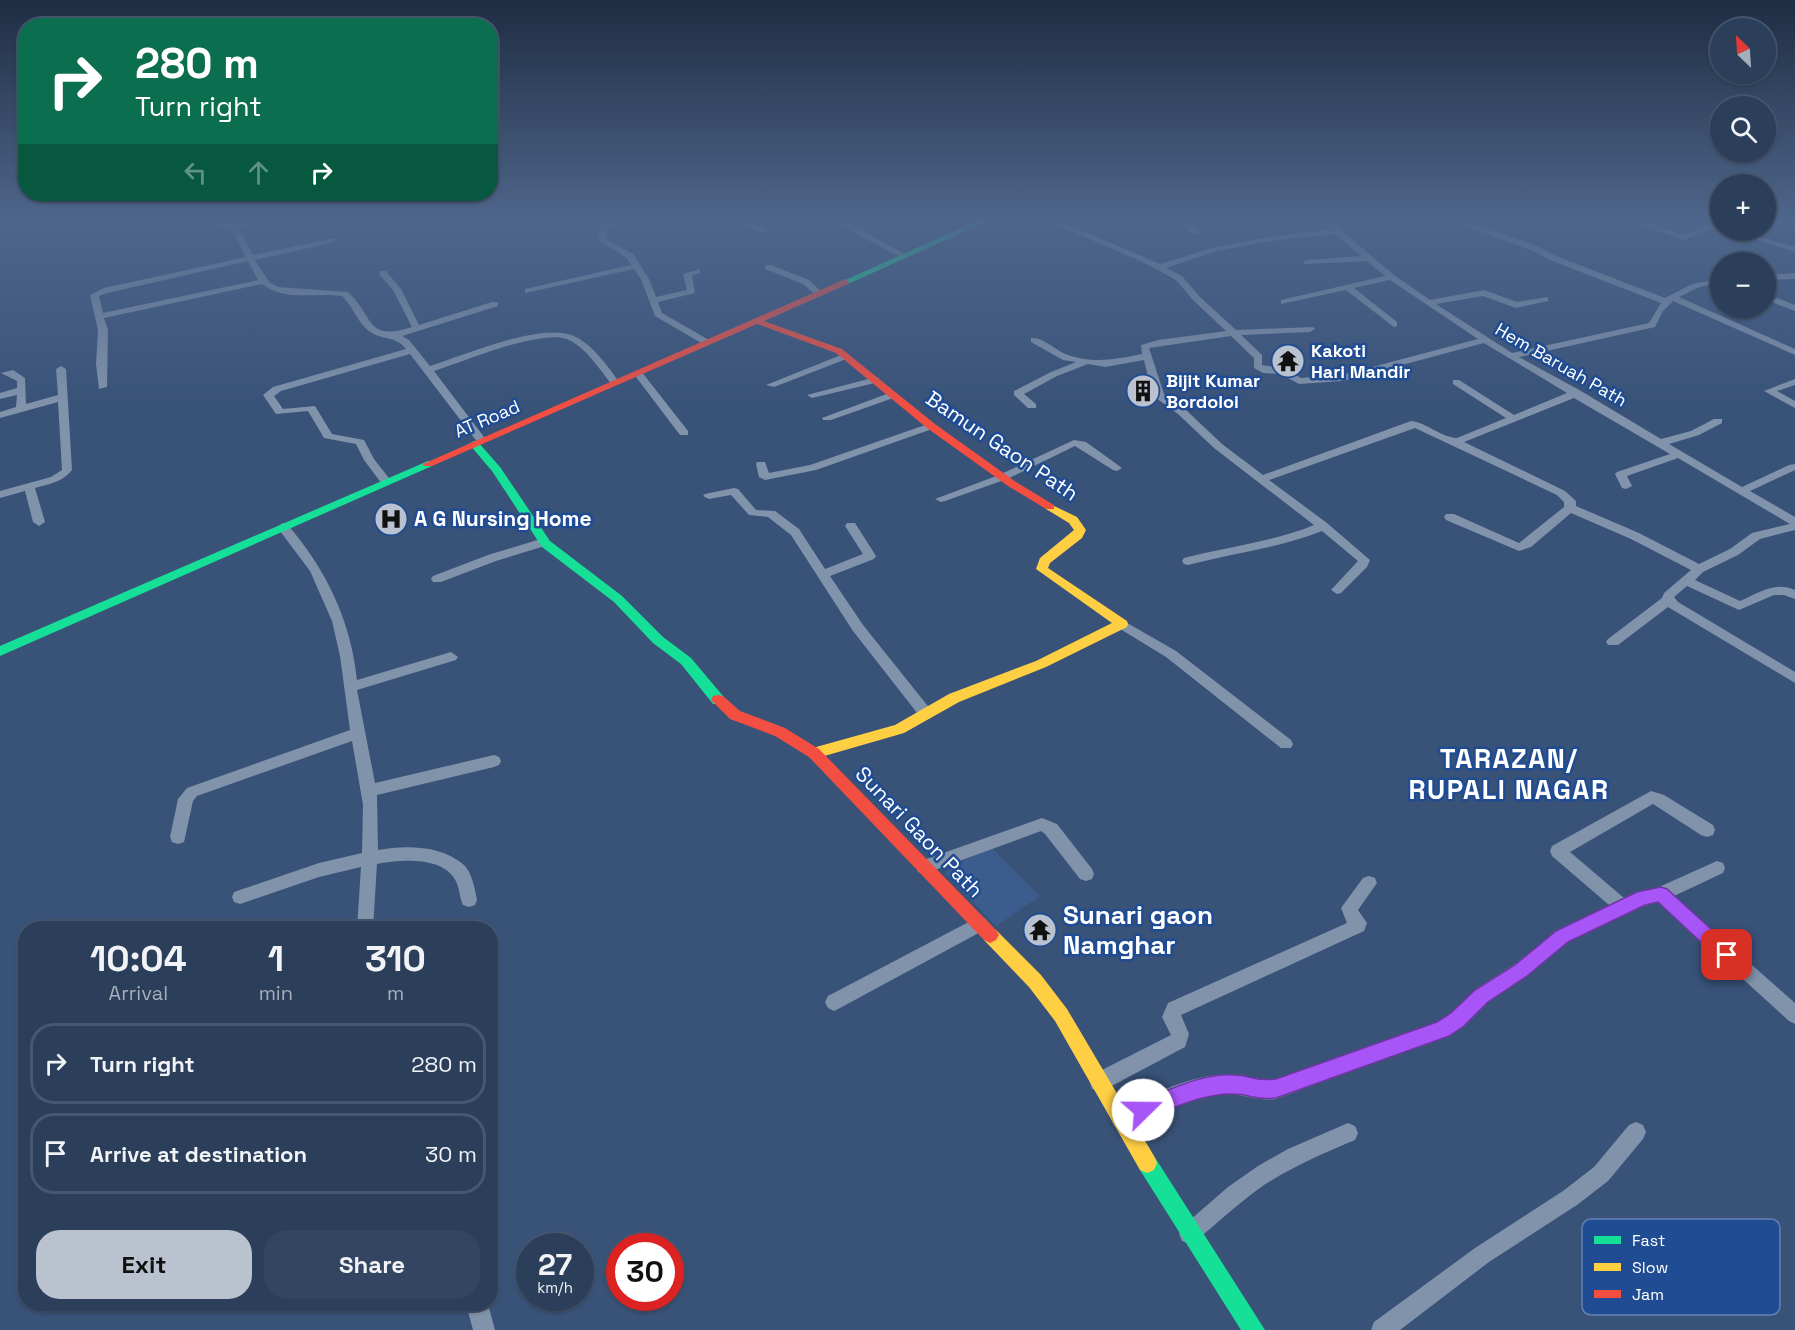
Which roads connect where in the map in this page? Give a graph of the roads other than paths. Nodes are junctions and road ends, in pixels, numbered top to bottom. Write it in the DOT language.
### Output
graph roads {
  1 [pos="151,281"];
  2 [pos="264,281"];
  3 [pos="390,281"];
  4 [pos="571,281"];
  5 [pos="646,281"];
  6 [pos="689,281"];
  7 [pos="804,281"];
  8 [pos="849,281"];
  9 [pos="1182,281"];
  10 [pos="1373,281"];
  11 [pos="1397,281"];
  12 [pos="1613,281"];
  13 [pos="1710,282"];
  14 [pos="1347,287"];
  15 [pos="528,291"];
  16 [pos="820,294"];
  17 [pos="1545,299"];
  18 [pos="1671,300"];
  19 [pos="652,301"];
  20 [pos="1776,301"];
  21 [pos="1284,302"];
  22 [pos="1428,303"];
  23 [pos="495,304"];
  24 [pos="1795,308"];
  25 [pos="102,316"];
  26 [pos="757,321"];
  27 [pos="1394,324"];
  28 [pos="417,329"];
  29 [pos="1310,329"];
  30 [pos="1234,333"];
  31 [pos="393,336"];
  32 [pos="1034,340"];
  33 [pos="1486,340"];
  34 [pos="706,342"];
  35 [pos="413,350"];
  36 [pos="1795,352"];
  37 [pos="846,356"];
  38 [pos="1148,356"];
  39 [pos="1510,356"];
  40 [pos="1087,361"];
  41 [pos="61,369"];
  42 [pos="428,370"];
  43 [pos="6,373"];
  44 [pos="638,373"];
  45 [pos="876,380"];
  46 [pos="1456,382"];
  47 [pos="1795,382"];
  48 [pos="615,383"];
  49 [pos="771,385"];
  50 [pos="102,387"];
  51 [pos="22,390"];
  52 [pos="1577,393"];
  53 [pos="812,395"];
  54 [pos="892,395"];
  55 [pos="0,396"];
  56 [pos="63,397"];
  57 [pos="1795,405"];
  58 [pos="1032,406"];
  59 [pos="21,410"];
  60 [pos="0,416"];
  61 [pos="827,418"];
  62 [pos="1514,419"];
  63 [pos="1718,421"];
  64 [pos="931,426"];
  65 [pos="684,433"];
  66 [pos="1453,441"];
  67 [pos="478,442"];
  68 [pos="1660,442"];
  69 [pos="1679,454"];
  70 [pos="761,464"];
  71 [pos="1793,467"];
  72 [pos="1117,468"];
  73 [pos="1003,477"];
  74 [pos="1261,479"];
  75 [pos="386,482"];
  76 [pos="29,486"];
  77 [pos="1626,486"];
  78 [pos="1742,491"];
  79 [pos="0,495"];
  80 [pos="709,496"];
  81 [pos="941,499"];
  82 [pos="1570,508"];
  83 [pos="1450,517"];
  84 [pos="39,522"];
  85 [pos="1795,524"];
  86 [pos="851,526"];
  87 [pos="1323,526"];
  88 [pos="283,527"];
  89 [pos="544,542"];
  90 [pos="1188,561"];
  91 [pos="1699,569"];
  92 [pos="823,574"];
  93 [pos="437,579"];
  94 [pos="1685,580"];
  95 [pos="1337,590"];
  96 [pos="1795,595"];
  97 [pos="1668,600"];
  98 [pos="1122,624"];
  99 [pos="1613,642"];
  100 [pos="0,651"];
  101 [pos="451,657"];
  102 [pos="1795,678"];
  103 [pos="351,687"];
  104 [pos="926,714"];
  105 [pos="358,733"];
  106 [pos="1286,744"];
  107 [pos="814,753"];
  108 [pos="494,761"];
  109 [pos="369,791"];
  110 [pos="1707,830"];
  111 [pos="178,837"];
  112 [pos="369,858"];
  113 [pos="924,867"];
  114 [pos="1717,868"];
  115 [pos="1086,874"];
  116 [pos="1369,883"];
  117 [pos="1661,894"];
  118 [pos="240,897"];
  119 [pos="469,900"];
  120 [pos="1622,906"];
  121 [pos="365,921"];
  122 [pos="980,924"];
  123 [pos="834,1002"];
  124 [pos="1795,1015"];
  125 [pos="1099,1082"];
  126 [pos="1121,1119"];
  127 [pos="1636,1132"];
  128 [pos="1348,1133"];
  129 [pos="1189,1234"];
  130 [pos="479,1311"];
  131 [pos="483,1330"];
  132 [pos="1254,1330"];
  133 [pos="1382,1330"];
  1 -- 25 [label="street"];
  2 -- 25 [label="street"];
  2 -- 31 [label="street"];
  3 -- 28 [label="street"];
  4 -- 15 [label="street"];
  5 -- 19 [label="street"];
  6 -- 19 [label="street"];
  7 -- 16 [label="street"];
  8 -- 16 [label="main road, AT Road"];
  9 -- 30 [label="street"];
  10 -- 14 [label="street"];
  11 -- 22 [label="street, Hem Baruah Path"];
  12 -- 18 [label="street"];
  13 -- 18 [label="street"];
  14 -- 21 [label="street"];
  14 -- 27 [label="street"];
  16 -- 26 [label="main road, AT Road"];
  17 -- 22 [label="street"];
  18 -- 36 [label="street"];
  18 -- 39 [label="street"];
  19 -- 34 [label="street"];
  20 -- 24 [label="street"];
  22 -- 33 [label="street, Hem Baruah Path"];
  23 -- 28 [label="street"];
  25 -- 50 [label="street"];
  26 -- 34 [label="main road, AT Road"];
  26 -- 37 [label="main road, Bamun Gaon Path"];
  28 -- 31 [label="street"];
  29 -- 30 [label="street"];
  30 -- 33 [label="street"];
  30 -- 38 [label="street"];
  31 -- 35 [label="street"];
  32 -- 40 [label="street"];
  33 -- 39 [label="street, Hem Baruah Path"];
  34 -- 44 [label="main road, AT Road"];
  35 -- 42 [label="street"];
  35 -- 75 [label="street"];
  37 -- 45 [label="main road, Bamun Gaon Path"];
  37 -- 49 [label="street"];
  38 -- 40 [label="street"];
  38 -- 74 [label="street"];
  39 -- 52 [label="street, Hem Baruah Path"];
  40 -- 58 [label="street"];
  41 -- 56 [label="street"];
  42 -- 48 [label="street"];
  42 -- 67 [label="street"];
  43 -- 51 [label="street"];
  44 -- 48 [label="main road, AT Road"];
  44 -- 65 [label="street"];
  45 -- 53 [label="street"];
  45 -- 54 [label="main road, Bamun Gaon Path"];
  46 -- 62 [label="street"];
  47 -- 57 [label="street"];
  48 -- 67 [label="main road, AT Road"];
  51 -- 55 [label="street"];
  51 -- 59 [label="street"];
  52 -- 62 [label="street"];
  52 -- 68 [label="street, Hem Baruah Path"];
  54 -- 61 [label="street"];
  54 -- 64 [label="main road, Bamun Gaon Path"];
  56 -- 59 [label="street"];
  56 -- 76 [label="street"];
  59 -- 60 [label="street"];
  62 -- 66 [label="street"];
  63 -- 68 [label="street"];
  64 -- 70 [label="street"];
  64 -- 73 [label="main road, Bamun Gaon Path"];
  66 -- 74 [label="street"];
  66 -- 82 [label="street"];
  67 -- 75 [label="main road, AT Road"];
  67 -- 89 [label="main road, Sunari Gaon Path"];
  68 -- 69 [label="street, Hem Baruah Path"];
  69 -- 77 [label="street"];
  69 -- 78 [label="street, Hem Baruah Path"];
  71 -- 78 [label="street"];
  72 -- 73 [label="street"];
  73 -- 81 [label="street"];
  73 -- 98 [label="main road, Bamun Gaon Path"];
  74 -- 87 [label="street"];
  75 -- 88 [label="main road, AT Road"];
  76 -- 79 [label="street"];
  76 -- 84 [label="street"];
  78 -- 85 [label="street, Hem Baruah Path"];
  80 -- 92 [label="street"];
  82 -- 83 [label="street"];
  82 -- 91 [label="street"];
  85 -- 91 [label="street"];
  86 -- 92 [label="street"];
  87 -- 90 [label="street"];
  87 -- 95 [label="street"];
  88 -- 100 [label="main road, AT Road"];
  88 -- 103 [label="street"];
  89 -- 93 [label="street"];
  89 -- 107 [label="main road, Sunari Gaon Path"];
  91 -- 94 [label="street"];
  92 -- 104 [label="street"];
  94 -- 96 [label="street"];
  94 -- 97 [label="street"];
  97 -- 99 [label="street"];
  97 -- 102 [label="street"];
  98 -- 104 [label="main road"];
  98 -- 106 [label="street"];
  101 -- 103 [label="street"];
  103 -- 105 [label="street"];
  104 -- 107 [label="main road"];
  105 -- 109 [label="street"];
  105 -- 111 [label="street"];
  107 -- 113 [label="main road, Sunari Gaon Path"];
  108 -- 109 [label="street"];
  109 -- 112 [label="street"];
  110 -- 120 [label="street"];
  112 -- 118 [label="street"];
  112 -- 119 [label="street"];
  112 -- 121 [label="street"];
  113 -- 115 [label="street"];
  113 -- 122 [label="main road, Sunari Gaon Path"];
  114 -- 117 [label="street"];
  116 -- 125 [label="street"];
  117 -- 120 [label="street"];
  117 -- 124 [label="street"];
  120 -- 126 [label="street"];
  122 -- 123 [label="street"];
  122 -- 125 [label="main road, Sunari Gaon Path"];
  125 -- 126 [label="main road, Sunari Gaon Path"];
  126 -- 129 [label="main road, Sunari Gaon Path"];
  127 -- 133 [label="street"];
  128 -- 129 [label="street"];
  129 -- 132 [label="main road, Sunari Gaon Path"];
  130 -- 131 [label="street"];
}
